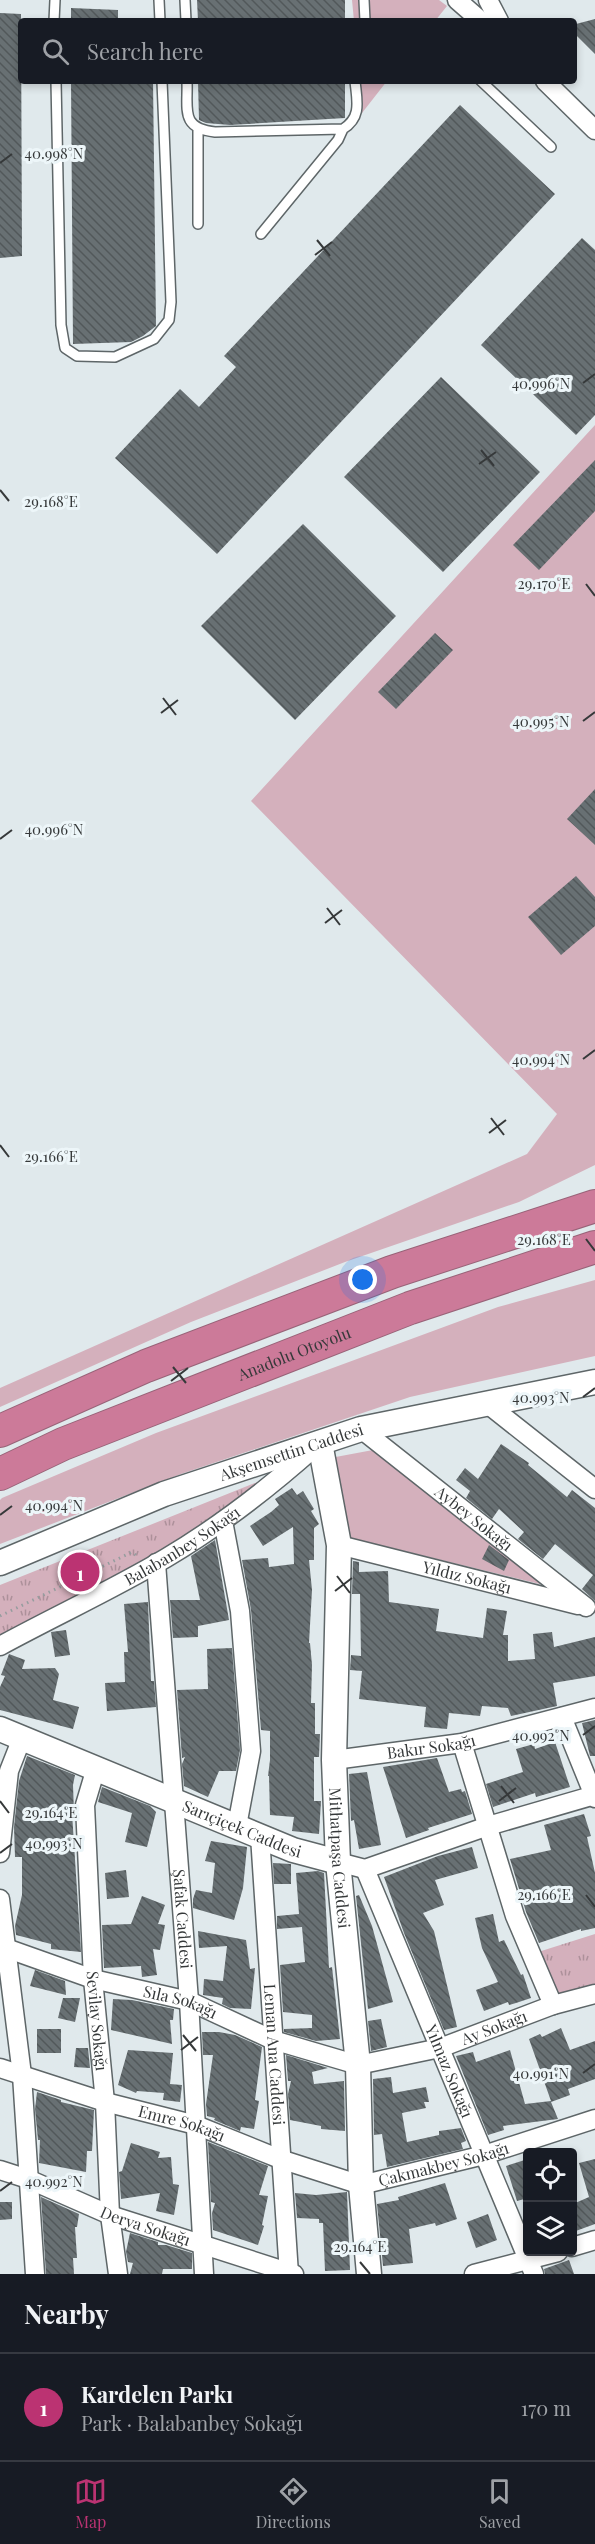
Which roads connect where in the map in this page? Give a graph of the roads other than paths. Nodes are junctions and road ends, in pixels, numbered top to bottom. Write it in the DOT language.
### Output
graph roads {
  1 [pos="55,0"];
  2 [pos="159,0"];
  3 [pos="185,0"];
  4 [pos="364,0"];
  5 [pos="457,0"];
  6 [pos="488,0"];
  7 [pos="54,18"];
  8 [pos="160,18"];
  9 [pos="186,18"];
  10 [pos="365,18"];
  11 [pos="478,18"];
  12 [pos="497,18"];
  13 [pos="56,84"];
  14 [pos="162,84"];
  15 [pos="187,84"];
  16 [pos="355,84"];
  17 [pos="484,84"];
  18 [pos="548,84"];
  19 [pos="343,129"];
  20 [pos="198,130"];
  21 [pos="595,130"];
  22 [pos="551,147"];
  23 [pos="198,224"];
  24 [pos="261,234"];
  25 [pos="595,1206"];
  26 [pos="595,1247"];
  27 [pos="595,1382"];
  28 [pos="485,1402"];
  29 [pos="361,1429"];
  30 [pos="0,1431"];
  31 [pos="320,1443"];
  32 [pos="0,1474"];
  33 [pos="595,1489"];
  34 [pos="223,1521"];
  35 [pos="339,1545"];
  36 [pos="0,1563"];
  37 [pos="150,1566"];
  38 [pos="590,1608"];
  39 [pos="0,1646"];
  40 [pos="595,1708"];
  41 [pos="562,1717"];
  42 [pos="0,1729"];
  43 [pos="22,1738"];
  44 [pos="462,1743"];
  45 [pos="334,1760"];
  46 [pos="96,1768"];
  47 [pos="595,1796"];
  48 [pos="174,1800"];
  49 [pos="237,1826"];
  50 [pos="488,1826"];
  51 [pos="260,1836"];
  52 [pos="0,1853"];
  53 [pos="338,1862"];
  54 [pos="365,1869"];
  55 [pos="0,1899"];
  56 [pos="3,1947"];
  57 [pos="93,1979"];
  58 [pos="595,1994"];
  59 [pos="189,2001"];
  60 [pos="553,2005"];
  61 [pos="273,2040"];
  62 [pos="440,2048"];
  63 [pos="358,2065"];
  64 [pos="0,2068"];
  65 [pos="22,2075"];
  66 [pos="105,2102"];
  67 [pos="595,2119"];
  68 [pos="196,2126"];
  69 [pos="484,2155"];
  70 [pos="280,2159"];
  71 [pos="0,2170"];
  72 [pos="27,2179"];
  73 [pos="361,2185"];
  74 [pos="110,2214"];
  75 [pos="595,2240"];
  76 [pos="202,2243"];
  77 [pos="577,2246"];
  78 [pos="551,2256"];
  79 [pos="531,2267"];
  80 [pos="290,2273"];
  81 [pos="35,2274"];
  82 [pos="118,2274"];
  83 [pos="204,2274"];
  84 [pos="369,2274"];
  85 [pos="474,2274"];
  1 -- 7 [label="lane"];
  2 -- 8 [label="lane"];
  3 -- 9 [label="lane"];
  4 -- 10 [label="lane"];
  5 -- 11 [label="street"];
  6 -- 12 [label="street"];
  13 -- 14 [label="lane"];
  15 -- 20 [label="lane"];
  16 -- 19 [label="lane"];
  17 -- 22 [label="lane"];
  18 -- 21 [label="street"];
  19 -- 20 [label="lane"];
  19 -- 24 [label="lane"];
  20 -- 23 [label="lane"];
  25 -- 30 [label="highway"];
  26 -- 32 [label="highway, Anadolu Otoyolu"];
  27 -- 28 [label="street, Akşemsettin Caddesi"];
  28 -- 29 [label="street, Akşemsettin Caddesi"];
  28 -- 33 [label="street"];
  29 -- 31 [label="street, Akşemsettin Caddesi"];
  29 -- 38 [label="street, Aybey Sokağı"];
  31 -- 34 [label="street, Balabanbey Sokağı"];
  31 -- 35 [label="street, Mithatpaşa Caddesi"];
  31 -- 36 [label="street, Akşemsettin Caddesi"];
  34 -- 37 [label="street, Balabanbey Sokağı"];
  34 -- 49 [label="street"];
  35 -- 38 [label="street, Yıldız Sokağı"];
  35 -- 45 [label="street, Mithatpaşa Caddesi"];
  37 -- 39 [label="street, Balabanbey Sokağı"];
  37 -- 48 [label="street, Şafak Caddesi"];
  40 -- 41 [label="street, Bakır Sokağı"];
  41 -- 44 [label="street, Bakır Sokağı"];
  41 -- 47 [label="street"];
  42 -- 43 [label="street, Sarıçiçek Caddesi"];
  43 -- 46 [label="street, Sarıçiçek Caddesi"];
  43 -- 52 [label="street"];
  44 -- 45 [label="street, Bakır Sokağı"];
  44 -- 50 [label="street"];
  45 -- 53 [label="street, Mithatpaşa Caddesi"];
  46 -- 48 [label="street, Sarıçiçek Caddesi"];
  46 -- 57 [label="street, Sevilay Sokağı"];
  47 -- 50 [label="street"];
  48 -- 49 [label="street, Sarıçiçek Caddesi"];
  48 -- 59 [label="street, Şafak Caddesi"];
  49 -- 51 [label="street, Sarıçiçek Caddesi"];
  50 -- 54 [label="street"];
  50 -- 60 [label="street"];
  51 -- 53 [label="street, Sarıçiçek Caddesi"];
  51 -- 61 [label="street, Leman Ana Caddesi"];
  53 -- 54 [label="street, Sarıçiçek Caddesi"];
  53 -- 63 [label="street, Mithatpaşa Caddesi"];
  54 -- 62 [label="street, Yılmaz Sokağı"];
  55 -- 56 [label="street"];
  56 -- 57 [label="street, Sıla Sokağı"];
  56 -- 65 [label="street"];
  57 -- 59 [label="street, Sıla Sokağı"];
  57 -- 66 [label="street, Sevilay Sokağı"];
  58 -- 60 [label="street, Ay Sokağı"];
  59 -- 61 [label="street, Sıla Sokağı"];
  59 -- 68 [label="street, Şafak Caddesi"];
  60 -- 62 [label="street, Ay Sokağı"];
  61 -- 63 [label="street, Sıla Sokağı"];
  61 -- 70 [label="street, Leman Ana Caddesi"];
  62 -- 63 [label="street, Ay Sokağı"];
  62 -- 69 [label="street, Yılmaz Sokağı"];
  63 -- 73 [label="street, Mithatpaşa Caddesi"];
  64 -- 65 [label="street, Emre Sokağı"];
  65 -- 66 [label="street, Emre Sokağı"];
  65 -- 72 [label="street"];
  66 -- 68 [label="street, Emre Sokağı"];
  66 -- 74 [label="street, Sevilay Sokağı"];
  67 -- 69 [label="street, Çakmakbey Sokağı"];
  68 -- 70 [label="street, Emre Sokağı"];
  68 -- 76 [label="street, Şafak Caddesi"];
  69 -- 73 [label="street, Çakmakbey Sokağı"];
  69 -- 79 [label="street, Yılmaz Sokağı"];
  70 -- 73 [label="street, Emre Sokağı"];
  70 -- 80 [label="street, Leman Ana Caddesi"];
  71 -- 72 [label="street, Derya Sokağı"];
  72 -- 74 [label="street, Derya Sokağı"];
  72 -- 81 [label="street"];
  73 -- 84 [label="street, Mithatpaşa Caddesi"];
  74 -- 76 [label="street, Derya Sokağı"];
  74 -- 82 [label="street, Sevilay Sokağı"];
  75 -- 77 [label="street"];
  76 -- 80 [label="street, Derya Sokağı"];
  76 -- 83 [label="street, Şafak Caddesi"];
  78 -- 79 [label="street"];
  79 -- 85 [label="street"];
}
